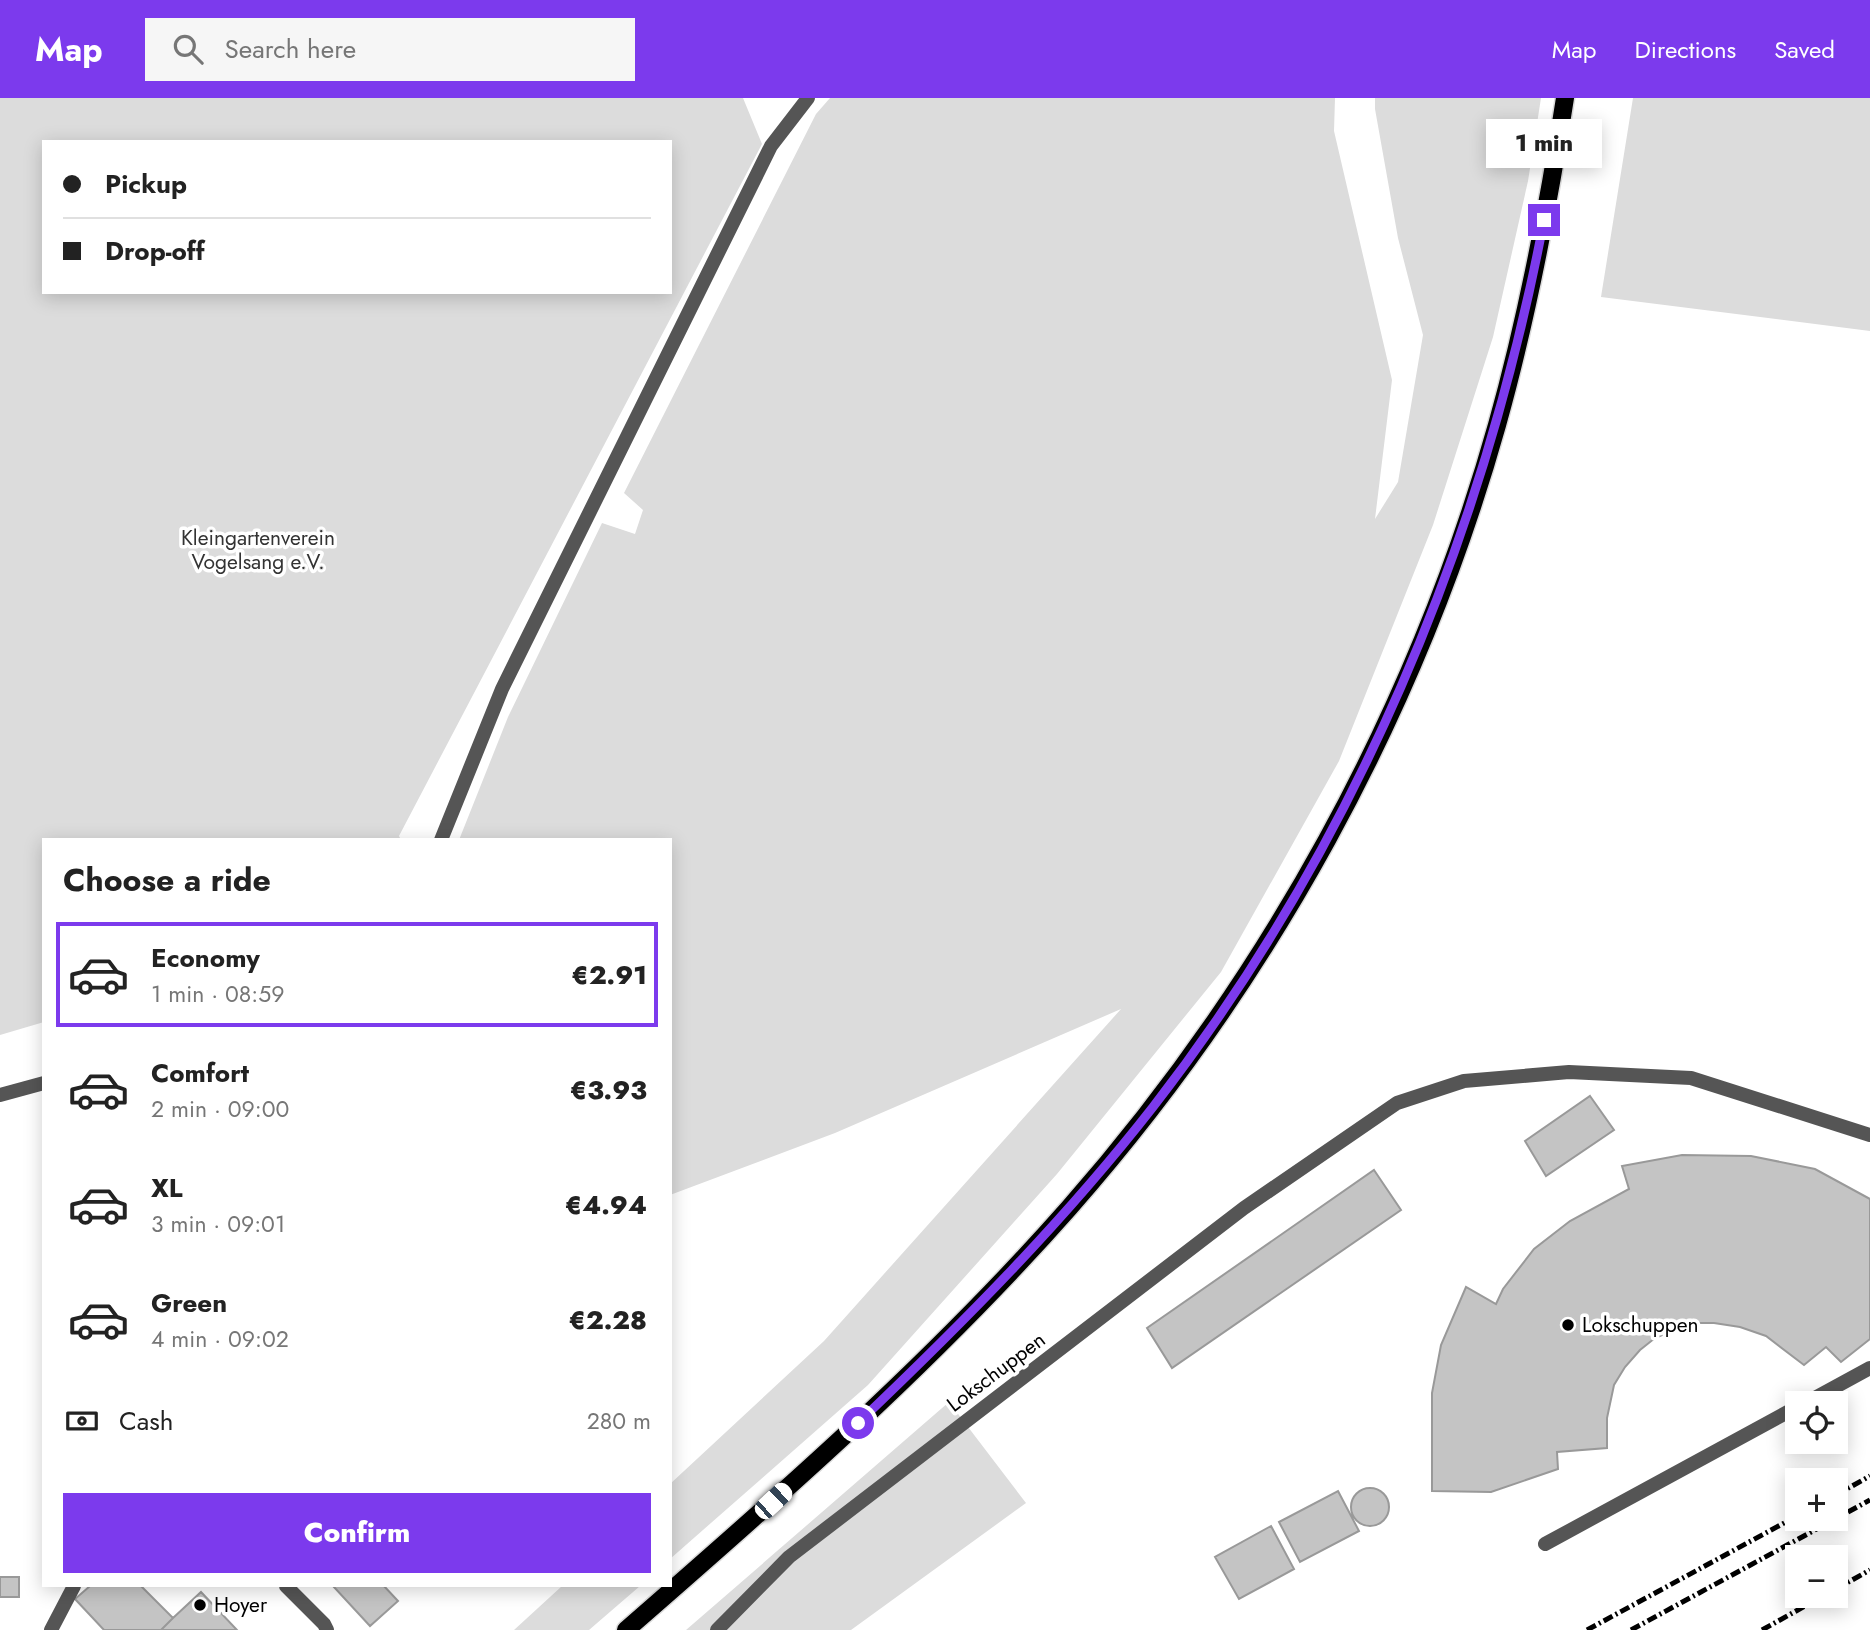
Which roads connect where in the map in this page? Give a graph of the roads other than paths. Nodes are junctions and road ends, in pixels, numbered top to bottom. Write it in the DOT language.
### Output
graph roads {
  1 [pos="808,98"];
  2 [pos="1565,98"];
  3 [pos="441,838"];
  4 [pos="42,1084"];
  5 [pos="0,1094"];
  6 [pos="1870,1135"];
  7 [pos="1870,1368"];
  8 [pos="1828,1391"];
  9 [pos="1785,1414"];
  10 [pos="1545,1544"];
  11 [pos="73,1587"];
  12 [pos="287,1587"];
  13 [pos="51,1630"];
  14 [pos="327,1630"];
  15 [pos="626,1630"];
  16 [pos="717,1630"];
  1 -- 3 [label="street"];
  2 -- 15 [label="main road"];
  4 -- 5 [label="street"];
  6 -- 16 [label="street, Lokschuppen"];
  7 -- 8 [label="street"];
  9 -- 10 [label="street"];
  11 -- 13 [label="street"];
  12 -- 14 [label="street"];
}
